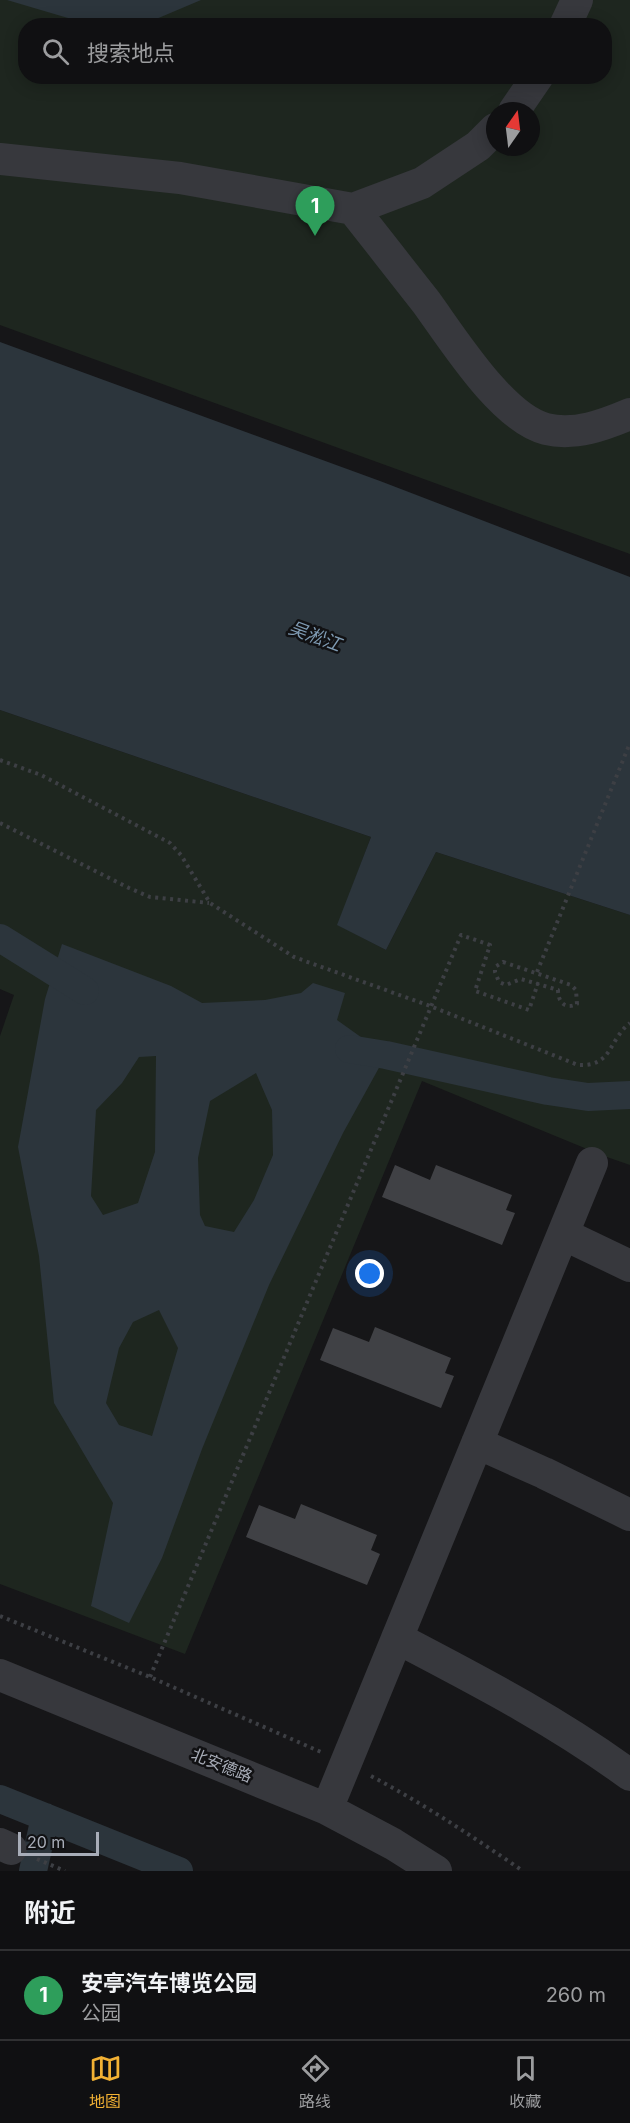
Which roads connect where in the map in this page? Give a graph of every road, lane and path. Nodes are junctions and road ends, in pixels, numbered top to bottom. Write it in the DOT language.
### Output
graph roads {
  1 [pos="577,0"];
  2 [pos="569,18"];
  3 [pos="533,84"];
  4 [pos="520,102"];
  5 [pos="486,138"];
  6 [pos="0,159"];
  7 [pos="353,209"];
  8 [pos="630,414"];
  9 [pos="630,743"];
  10 [pos="0,760"];
  11 [pos="0,823"];
  12 [pos="210,903"];
  13 [pos="537,972"];
  14 [pos="538,983"];
  15 [pos="430,1006"];
  16 [pos="630,1023"];
  17 [pos="592,1163"];
  18 [pos="562,1234"];
  19 [pos="630,1266"];
  20 [pos="477,1443"];
  21 [pos="630,1515"];
  22 [pos="0,1616"];
  23 [pos="397,1638"];
  24 [pos="0,1676"];
  25 [pos="150,1677"];
  26 [pos="347,1764"];
  27 [pos="630,1775"];
  28 [pos="327,1809"];
  29 [pos="436,1871"];
  30 [pos="523,1871"];
  1 -- 2 [label="street"];
  3 -- 4 [label="street"];
  5 -- 7 [label="street"];
  6 -- 7 [label="street"];
  7 -- 8 [label="street"];
  9 -- 13 [label="path"];
  10 -- 12 [label="path"];
  11 -- 12 [label="path"];
  12 -- 15 [label="path"];
  13 -- 14 [label="path"];
  13 -- 14 [label="path"];
  14 -- 15 [label="path"];
  15 -- 16 [label="path"];
  15 -- 25 [label="path"];
  17 -- 18 [label="street"];
  18 -- 19 [label="street"];
  18 -- 20 [label="street"];
  20 -- 21 [label="street"];
  20 -- 23 [label="street"];
  22 -- 25 [label="path"];
  23 -- 26 [label="street"];
  23 -- 27 [label="street"];
  24 -- 28 [label="street, 北安德路"];
  25 -- 26 [label="path"];
  26 -- 28 [label="street"];
  26 -- 30 [label="path"];
  28 -- 29 [label="street, 北安德路"];
}
